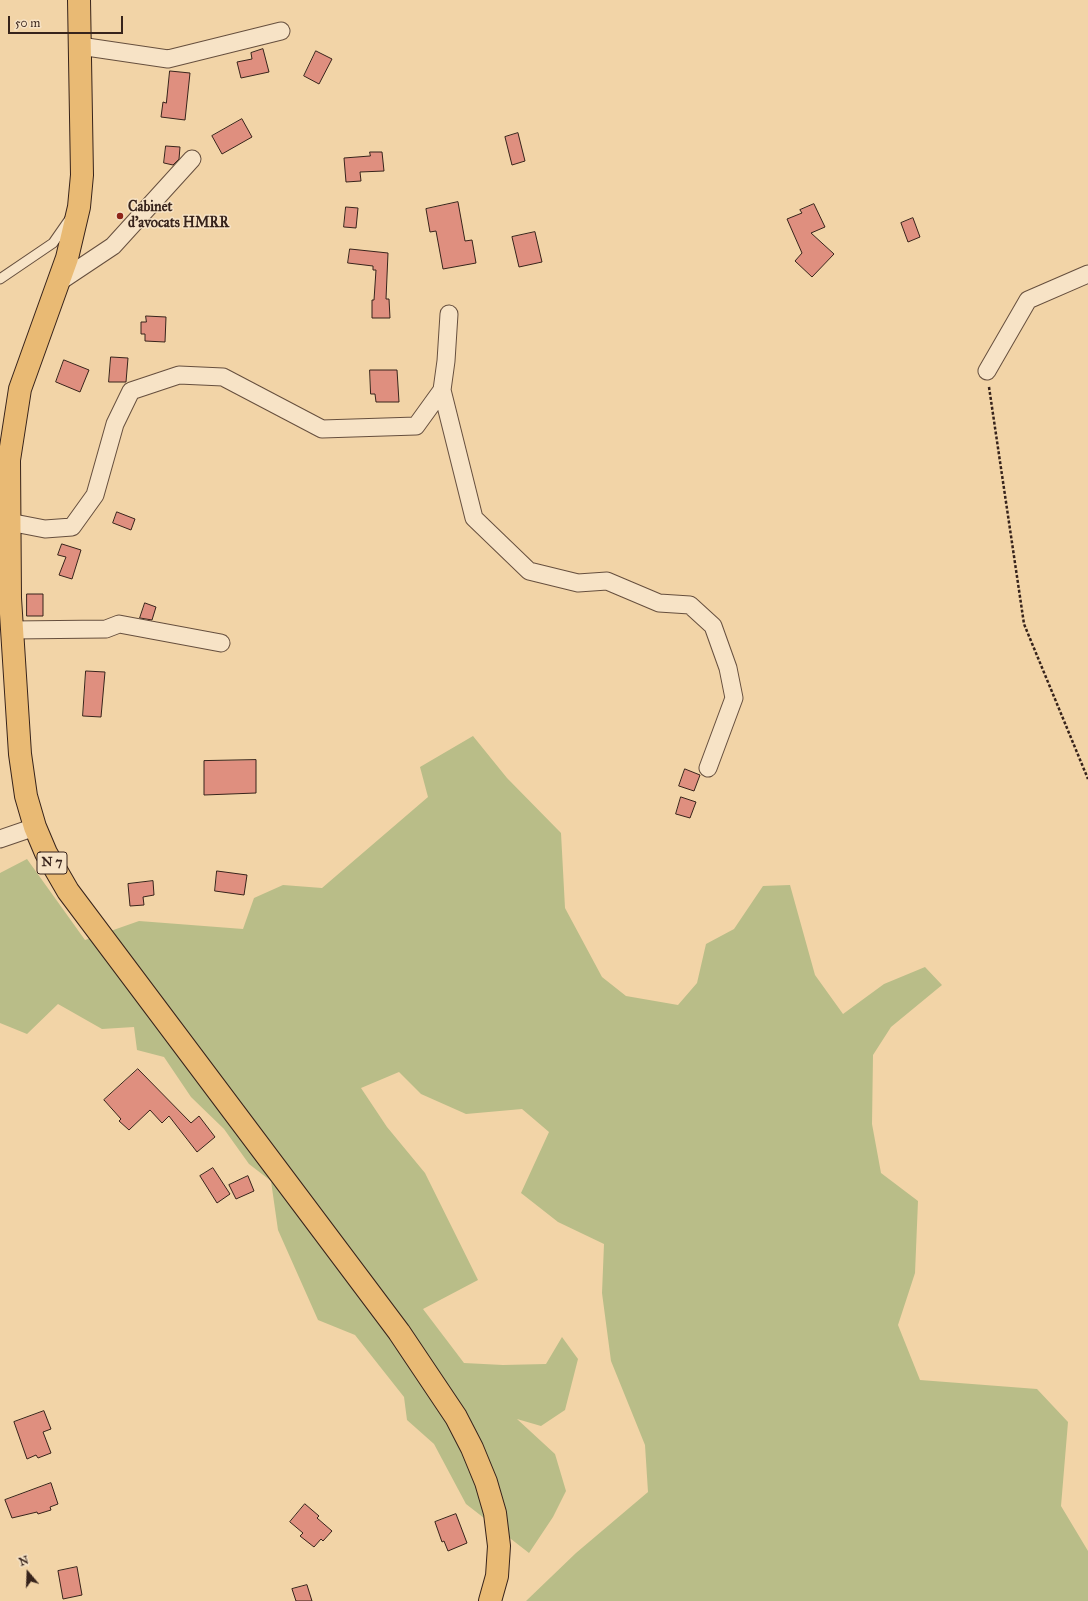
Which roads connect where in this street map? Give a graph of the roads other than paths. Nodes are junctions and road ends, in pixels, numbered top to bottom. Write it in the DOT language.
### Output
graph roads {
  1 [pos="79,0"];
  2 [pos="281,31"];
  3 [pos="80,46"];
  4 [pos="192,159"];
  5 [pos="79,207"];
  6 [pos="1088,274"];
  7 [pos="0,279"];
  8 [pos="59,282"];
  9 [pos="448,314"];
  10 [pos="987,371"];
  11 [pos="442,390"];
  12 [pos="5,456"];
  13 [pos="9,522"];
  14 [pos="12,630"];
  15 [pos="221,643"];
  16 [pos="708,768"];
  17 [pos="35,827"];
  18 [pos="0,839"];
  19 [pos="490,1601"];
  1 -- 3 [label="main road, N 7"];
  2 -- 3 [label="street"];
  3 -- 5 [label="main road, N 7"];
  4 -- 8 [label="street"];
  5 -- 7 [label="lane"];
  5 -- 8 [label="main road, N 7"];
  6 -- 10 [label="street"];
  8 -- 12 [label="main road, N 7"];
  9 -- 11 [label="street"];
  11 -- 13 [label="street"];
  11 -- 16 [label="street"];
  12 -- 13 [label="main road, N 7"];
  13 -- 14 [label="main road, N 7"];
  14 -- 15 [label="street"];
  14 -- 17 [label="main road, N 7"];
  17 -- 18 [label="street"];
  17 -- 19 [label="main road, N 7"];
}
